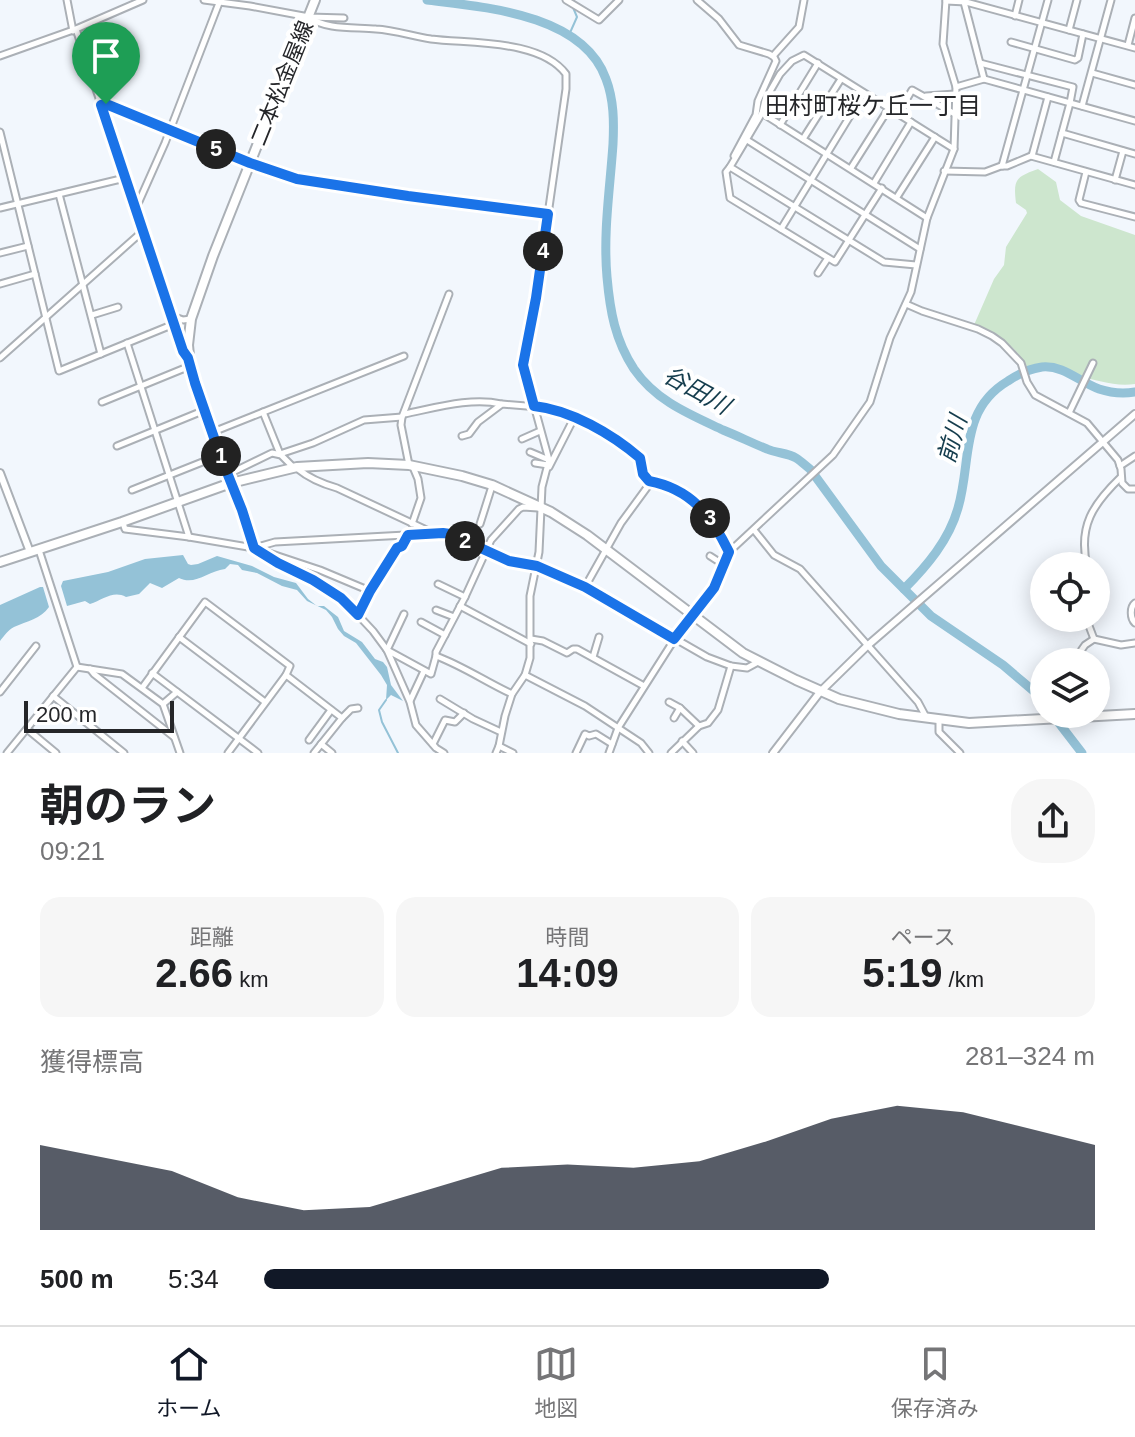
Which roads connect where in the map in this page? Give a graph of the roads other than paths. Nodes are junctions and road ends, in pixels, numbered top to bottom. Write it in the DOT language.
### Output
graph roads {
  1 [pos="67,0"];
  2 [pos="143,0"];
  3 [pos="204,0"];
  4 [pos="315,0"];
  5 [pos="566,0"];
  6 [pos="618,0"];
  7 [pos="697,0"];
  8 [pos="804,0"];
  9 [pos="946,0"];
  10 [pos="1019,0"];
  11 [pos="1048,0"];
  12 [pos="1077,0"];
  13 [pos="1111,0"];
  14 [pos="964,2"];
  15 [pos="219,3"];
  16 [pos="310,14"];
  17 [pos="1015,16"];
  18 [pos="344,18"];
  19 [pos="1135,18"];
  20 [pos="1042,23"];
  21 [pos="74,30"];
  22 [pos="1069,30"];
  23 [pos="1083,34"];
  24 [pos="1101,39"];
  25 [pos="1011,42"];
  26 [pos="1128,45"];
  27 [pos="1135,48"];
  28 [pos="1035,49"];
  29 [pos="0,56"];
  30 [pos="773,56"];
  31 [pos="818,63"];
  32 [pos="980,63"];
  33 [pos="1092,73"];
  34 [pos="1028,75"];
  35 [pos="841,79"];
  36 [pos="984,79"];
  37 [pos="1135,85"];
  38 [pos="956,90"];
  39 [pos="1024,91"];
  40 [pos="864,93"];
  41 [pos="925,96"];
  42 [pos="1048,97"];
  43 [pos="1070,103"];
  44 [pos="101,105"];
  45 [pos="1082,106"];
  46 [pos="889,108"];
  47 [pos="762,113"];
  48 [pos="898,114"];
  49 [pos="955,114"];
  50 [pos="1135,121"];
  51 [pos="911,122"];
  52 [pos="780,125"];
  53 [pos="170,130"];
  54 [pos="0,132"];
  55 [pos="1062,133"];
  56 [pos="935,137"];
  57 [pos="803,139"];
  58 [pos="747,140"];
  59 [pos="954,149"];
  60 [pos="1123,151"];
  61 [pos="827,154"];
  62 [pos="1135,154"];
  63 [pos="1032,156"];
  64 [pos="1054,162"];
  65 [pos="250,163"];
  66 [pos="732,164"];
  67 [pos="1002,166"];
  68 [pos="851,168"];
  69 [pos="944,171"];
  70 [pos="1086,172"];
  71 [pos="125,178"];
  72 [pos="810,180"];
  73 [pos="1115,180"];
  74 [pos="874,183"];
  75 [pos="1135,185"];
  76 [pos="882,188"];
  77 [pos="59,194"];
  78 [pos="897,197"];
  79 [pos="17,204"];
  80 [pos="795,206"];
  81 [pos="136,207"];
  82 [pos="0,208"];
  83 [pos="548,214"];
  84 [pos="866,215"];
  85 [pos="1135,217"];
  86 [pos="927,218"];
  87 [pos="781,229"];
  88 [pos="144,230"];
  89 [pos="849,240"];
  90 [pos="28,246"];
  91 [pos="920,249"];
  92 [pos="0,253"];
  93 [pos="828,258"];
  94 [pos="916,265"];
  95 [pos="818,273"];
  96 [pos="35,274"];
  97 [pos="0,284"];
  98 [pos="84,284"];
  99 [pos="449,294"];
  100 [pos="906,304"];
  101 [pos="118,307"];
  102 [pos="92,315"];
  103 [pos="172,316"];
  104 [pos="46,317"];
  105 [pos="191,319"];
  106 [pos="174,324"];
  107 [pos="127,343"];
  108 [pos="101,354"];
  109 [pos="404,356"];
  110 [pos="0,358"];
  111 [pos="189,362"];
  112 [pos="1093,363"];
  113 [pos="140,387"];
  114 [pos="102,402"];
  115 [pos="502,404"];
  116 [pos="534,406"];
  117 [pos="205,410"];
  118 [pos="263,412"];
  119 [pos="1069,413"];
  120 [pos="1135,414"];
  121 [pos="403,415"];
  122 [pos="574,418"];
  123 [pos="155,431"];
  124 [pos="540,431"];
  125 [pos="213,432"];
  126 [pos="462,436"];
  127 [pos="522,439"];
  128 [pos="1103,442"];
  129 [pos="415,445"];
  130 [pos="117,446"];
  131 [pos="405,449"];
  132 [pos="530,452"];
  133 [pos="280,454"];
  134 [pos="220,455"];
  135 [pos="1135,456"];
  136 [pos="535,463"];
  137 [pos="548,465"];
  138 [pos="411,466"];
  139 [pos="1120,466"];
  140 [pos="295,468"];
  141 [pos="235,471"];
  142 [pos="0,473"];
  143 [pos="169,476"];
  144 [pos="1122,476"];
  145 [pos="651,482"];
  146 [pos="231,483"];
  147 [pos="532,484"];
  148 [pos="492,485"];
  149 [pos="542,487"];
  150 [pos="1135,489"];
  151 [pos="132,490"];
  152 [pos="178,502"];
  153 [pos="541,507"];
  154 [pos="122,522"];
  155 [pos="412,524"];
  156 [pos="480,524"];
  157 [pos="754,530"];
  158 [pos="434,533"];
  159 [pos="408,535"];
  160 [pos="189,537"];
  161 [pos="254,548"];
  162 [pos="486,550"];
  163 [pos="606,550"];
  164 [pos="34,551"];
  165 [pos="729,552"];
  166 [pos="1084,552"];
  167 [pos="710,556"];
  168 [pos="0,562"];
  169 [pos="724,565"];
  170 [pos="537,566"];
  171 [pos="438,584"];
  172 [pos="585,587"];
  173 [pos="370,591"];
  174 [pos="465,597"];
  175 [pos="1135,603"];
  176 [pos="460,606"];
  177 [pos="436,610"];
  178 [pos="404,614"];
  179 [pos="358,615"];
  180 [pos="692,615"];
  181 [pos="454,618"];
  182 [pos="421,622"];
  183 [pos="1135,623"];
  184 [pos="1091,632"];
  185 [pos="445,636"];
  186 [pos="179,637"];
  187 [pos="599,637"];
  188 [pos="674,639"];
  189 [pos="1094,639"];
  190 [pos="531,642"];
  191 [pos="1135,643"];
  192 [pos="36,646"];
  193 [pos="867,646"];
  194 [pos="1083,648"];
  195 [pos="387,650"];
  196 [pos="436,656"];
  197 [pos="593,657"];
  198 [pos="758,662"];
  199 [pos="731,666"];
  200 [pos="77,667"];
  201 [pos="90,669"];
  202 [pos="424,671"];
  203 [pos="152,673"];
  204 [pos="286,675"];
  205 [pos="525,675"];
  206 [pos="644,686"];
  207 [pos="142,688"];
  208 [pos="0,692"];
  209 [pos="177,692"];
  210 [pos="820,692"];
  211 [pos="512,694"];
  212 [pos="53,696"];
  213 [pos="440,699"];
  214 [pos="265,702"];
  215 [pos="410,702"];
  216 [pos="669,702"];
  217 [pos="163,704"];
  218 [pos="358,708"];
  219 [pos="680,708"];
  220 [pos="331,710"];
  221 [pos="464,713"];
  222 [pos="1135,714"];
  223 [pos="926,717"];
  224 [pos="342,718"];
  225 [pos="674,718"];
  226 [pos="939,720"];
  227 [pos="699,726"];
  228 [pos="618,728"];
  229 [pos="27,729"];
  230 [pos="501,732"];
  231 [pos="175,738"];
  232 [pos="239,739"];
  233 [pos="309,740"];
  234 [pos="682,741"];
  235 [pos="321,744"];
  236 [pos="433,744"];
  237 [pos="499,746"];
  238 [pos="611,748"];
  239 [pos="619,752"];
  240 [pos="7,753"];
  241 [pos="56,753"];
  242 [pos="124,753"];
  243 [pos="180,753"];
  244 [pos="228,753"];
  245 [pos="258,753"];
  246 [pos="314,753"];
  247 [pos="332,753"];
  248 [pos="444,753"];
  249 [pos="496,753"];
  250 [pos="513,753"];
  251 [pos="576,753"];
  252 [pos="649,753"];
  253 [pos="671,753"];
  254 [pos="693,753"];
  255 [pos="773,753"];
  256 [pos="960,753"];
  1 -- 21 [label="street"];
  2 -- 21 [label="street"];
  3 -- 15 [label="street"];
  4 -- 16 [label="main road, 二本松金屋線"];
  5 -- 6 [label="street"];
  7 -- 30 [label="street"];
  8 -- 30 [label="street"];
  9 -- 14 [label="street"];
  9 -- 38 [label="street"];
  10 -- 17 [label="street"];
  11 -- 20 [label="street"];
  12 -- 22 [label="street"];
  13 -- 24 [label="street"];
  14 -- 17 [label="street"];
  14 -- 32 [label="street"];
  15 -- 16 [label="street"];
  15 -- 53 [label="street"];
  16 -- 18 [label="street"];
  16 -- 65 [label="main road, 二本松金屋線"];
  16 -- 83 [label="street"];
  17 -- 20 [label="street"];
  19 -- 26 [label="street"];
  20 -- 22 [label="street"];
  20 -- 28 [label="street"];
  21 -- 29 [label="street"];
  21 -- 44 [label="street"];
  22 -- 23 [label="street"];
  23 -- 24 [label="street"];
  23 -- 28 [label="street"];
  24 -- 26 [label="street"];
  24 -- 33 [label="street"];
  25 -- 28 [label="street"];
  26 -- 27 [label="street"];
  28 -- 34 [label="street"];
  30 -- 66 [label="street"];
  31 -- 35 [label="street"];
  31 -- 47 [label="street"];
  31 -- 52 [label="street"];
  32 -- 34 [label="street"];
  32 -- 36 [label="street"];
  33 -- 37 [label="street"];
  33 -- 45 [label="street"];
  34 -- 39 [label="street"];
  34 -- 43 [label="street"];
  35 -- 40 [label="street"];
  35 -- 57 [label="street"];
  36 -- 38 [label="street"];
  36 -- 39 [label="street"];
  38 -- 41 [label="street"];
  38 -- 49 [label="street"];
  39 -- 42 [label="street"];
  39 -- 67 [label="street"];
  40 -- 46 [label="street"];
  40 -- 61 [label="street"];
  41 -- 48 [label="street"];
  41 -- 49 [label="street"];
  42 -- 43 [label="street"];
  42 -- 63 [label="street"];
  43 -- 45 [label="street"];
  43 -- 55 [label="street"];
  44 -- 53 [label="street"];
  44 -- 71 [label="street"];
  45 -- 50 [label="street"];
  46 -- 48 [label="street"];
  46 -- 68 [label="street"];
  47 -- 52 [label="street"];
  47 -- 58 [label="street"];
  48 -- 51 [label="street"];
  49 -- 59 [label="street"];
  51 -- 56 [label="street"];
  51 -- 74 [label="street"];
  52 -- 57 [label="street"];
  53 -- 65 [label="street"];
  53 -- 81 [label="street"];
  54 -- 79 [label="street"];
  55 -- 60 [label="street"];
  55 -- 64 [label="street"];
  56 -- 59 [label="street"];
  56 -- 78 [label="street"];
  57 -- 61 [label="street"];
  58 -- 66 [label="street"];
  58 -- 72 [label="street"];
  59 -- 69 [label="street"];
  60 -- 62 [label="street"];
  60 -- 73 [label="street"];
  61 -- 68 [label="street"];
  61 -- 72 [label="street"];
  63 -- 64 [label="street"];
  63 -- 67 [label="street"];
  64 -- 70 [label="street"];
  65 -- 83 [label="street"];
  65 -- 105 [label="main road, 二本松金屋線"];
  66 -- 80 [label="street"];
  66 -- 87 [label="street"];
  67 -- 69 [label="street"];
  68 -- 74 [label="street"];
  69 -- 86 [label="street"];
  70 -- 73 [label="street"];
  70 -- 85 [label="street"];
  71 -- 77 [label="street"];
  71 -- 81 [label="street"];
  72 -- 80 [label="street"];
  72 -- 84 [label="street"];
  73 -- 75 [label="street"];
  74 -- 76 [label="street"];
  76 -- 78 [label="street"];
  76 -- 84 [label="street"];
  77 -- 79 [label="street"];
  77 -- 98 [label="street"];
  78 -- 86 [label="street"];
  79 -- 82 [label="street"];
  79 -- 90 [label="street"];
  80 -- 87 [label="street"];
  80 -- 89 [label="street"];
  81 -- 88 [label="street"];
  83 -- 116 [label="street"];
  84 -- 89 [label="street"];
  84 -- 91 [label="street"];
  86 -- 91 [label="street"];
  87 -- 93 [label="street"];
  88 -- 98 [label="street"];
  88 -- 103 [label="street"];
  89 -- 93 [label="street"];
  89 -- 94 [label="street"];
  90 -- 92 [label="street"];
  90 -- 96 [label="street"];
  91 -- 94 [label="street"];
  93 -- 95 [label="street"];
  94 -- 100 [label="street"];
  96 -- 97 [label="street"];
  96 -- 104 [label="street"];
  98 -- 102 [label="street"];
  98 -- 104 [label="street"];
  99 -- 121 [label="street"];
  100 -- 119 [label="street"];
  100 -- 157 [label="street"];
  101 -- 102 [label="street"];
  102 -- 108 [label="street"];
  103 -- 105 [label="street"];
  103 -- 106 [label="street"];
  104 -- 108 [label="street"];
  104 -- 110 [label="street"];
  105 -- 111 [label="main road, 二本松金屋線"];
  106 -- 107 [label="street"];
  106 -- 111 [label="street"];
  107 -- 108 [label="street"];
  107 -- 113 [label="street"];
  109 -- 118 [label="street"];
  111 -- 113 [label="street"];
  111 -- 117 [label="main road, 二本松金屋線"];
  112 -- 119 [label="street"];
  113 -- 114 [label="street"];
  113 -- 123 [label="street"];
  115 -- 116 [label="street"];
  115 -- 121 [label="street"];
  115 -- 126 [label="street"];
  116 -- 122 [label="street"];
  116 -- 124 [label="street"];
  117 -- 123 [label="street"];
  117 -- 125 [label="main road, 二本松金屋線"];
  118 -- 125 [label="street"];
  118 -- 133 [label="street"];
  119 -- 128 [label="street"];
  120 -- 128 [label="street"];
  121 -- 131 [label="street"];
  121 -- 133 [label="street"];
  122 -- 137 [label="street"];
  122 -- 145 [label="street"];
  123 -- 130 [label="street"];
  123 -- 143 [label="street"];
  124 -- 127 [label="street"];
  124 -- 137 [label="street"];
  125 -- 134 [label="main road, 二本松金屋線"];
  128 -- 139 [label="street"];
  128 -- 193 [label="street"];
  129 -- 131 [label="street"];
  131 -- 138 [label="street"];
  132 -- 137 [label="street"];
  133 -- 140 [label="street"];
  133 -- 141 [label="street"];
  134 -- 143 [label="street"];
  134 -- 146 [label="main road, 二本松金屋線"];
  135 -- 139 [label="street"];
  136 -- 137 [label="street"];
  137 -- 149 [label="street"];
  138 -- 140 [label="main road"];
  138 -- 148 [label="main road"];
  138 -- 155 [label="street"];
  139 -- 144 [label="street"];
  140 -- 146 [label="main road"];
  140 -- 155 [label="street"];
  142 -- 164 [label="street"];
  143 -- 151 [label="street"];
  143 -- 152 [label="street"];
  144 -- 150 [label="street"];
  144 -- 166 [label="street"];
  145 -- 163 [label="street"];
  145 -- 165 [label="street"];
  146 -- 152 [label="main road"];
  146 -- 161 [label="street"];
  147 -- 149 [label="street"];
  148 -- 153 [label="main road"];
  148 -- 156 [label="street"];
  149 -- 153 [label="street"];
  152 -- 154 [label="main road"];
  152 -- 160 [label="street"];
  153 -- 162 [label="street"];
  153 -- 163 [label="main road"];
  153 -- 170 [label="street"];
  154 -- 160 [label="street"];
  154 -- 164 [label="main road"];
  155 -- 158 [label="street"];
  157 -- 165 [label="street"];
  157 -- 193 [label="street"];
  158 -- 159 [label="street"];
  158 -- 162 [label="street"];
  159 -- 161 [label="street"];
  159 -- 173 [label="street"];
  160 -- 161 [label="street"];
  161 -- 173 [label="street"];
  161 -- 179 [label="street"];
  162 -- 170 [label="street"];
  162 -- 174 [label="street"];
  163 -- 172 [label="street"];
  163 -- 180 [label="main road"];
  164 -- 168 [label="main road"];
  164 -- 200 [label="street"];
  165 -- 169 [label="street"];
  167 -- 169 [label="street"];
  169 -- 180 [label="street"];
  170 -- 172 [label="street"];
  170 -- 190 [label="street"];
  171 -- 174 [label="street"];
  172 -- 188 [label="street"];
  173 -- 179 [label="street"];
  174 -- 176 [label="street"];
  175 -- 183 [label="street"];
  176 -- 181 [label="street"];
  176 -- 190 [label="street"];
  177 -- 181 [label="street"];
  178 -- 195 [label="street"];
  179 -- 195 [label="street"];
  180 -- 188 [label="street"];
  180 -- 198 [label="main road"];
  181 -- 185 [label="street"];
  182 -- 185 [label="street"];
  184 -- 189 [label="street"];
  185 -- 196 [label="street"];
  186 -- 203 [label="street"];
  186 -- 204 [label="street"];
  186 -- 214 [label="street"];
  187 -- 197 [label="street"];
  188 -- 199 [label="street"];
  188 -- 206 [label="street"];
  189 -- 191 [label="street"];
  189 -- 194 [label="street"];
  190 -- 197 [label="street"];
  190 -- 205 [label="street"];
  192 -- 208 [label="street"];
  193 -- 210 [label="street"];
  193 -- 223 [label="street"];
  195 -- 202 [label="street"];
  195 -- 215 [label="street"];
  196 -- 202 [label="street"];
  196 -- 211 [label="street"];
  197 -- 206 [label="street"];
  198 -- 199 [label="street"];
  198 -- 210 [label="main road"];
  199 -- 227 [label="street"];
  200 -- 201 [label="street"];
  200 -- 212 [label="street"];
  201 -- 207 [label="street"];
  201 -- 231 [label="street"];
  202 -- 215 [label="street"];
  203 -- 207 [label="street"];
  203 -- 209 [label="street"];
  204 -- 214 [label="street"];
  204 -- 220 [label="street"];
  205 -- 211 [label="street"];
  205 -- 228 [label="street"];
  206 -- 228 [label="street"];
  207 -- 217 [label="street"];
  209 -- 217 [label="street"];
  209 -- 232 [label="street"];
  210 -- 223 [label="main road"];
  210 -- 255 [label="street"];
  211 -- 230 [label="street"];
  212 -- 229 [label="street"];
  212 -- 242 [label="street"];
  213 -- 221 [label="street"];
  214 -- 232 [label="street"];
  215 -- 236 [label="street"];
  216 -- 219 [label="street"];
  217 -- 231 [label="street"];
  218 -- 224 [label="street"];
  219 -- 225 [label="street"];
  219 -- 227 [label="street"];
  220 -- 224 [label="street"];
  220 -- 233 [label="street"];
  221 -- 230 [label="street"];
  221 -- 236 [label="street"];
  222 -- 226 [label="main road"];
  223 -- 226 [label="main road"];
  224 -- 235 [label="street"];
  226 -- 256 [label="street"];
  227 -- 234 [label="street"];
  228 -- 238 [label="street"];
  228 -- 252 [label="street"];
  229 -- 240 [label="street"];
  229 -- 241 [label="street"];
  230 -- 237 [label="street"];
  231 -- 243 [label="street"];
  232 -- 244 [label="street"];
  232 -- 245 [label="street"];
  234 -- 253 [label="street"];
  234 -- 254 [label="street"];
  235 -- 246 [label="street"];
  235 -- 247 [label="street"];
  236 -- 248 [label="street"];
  237 -- 249 [label="street"];
  237 -- 250 [label="street"];
  238 -- 239 [label="street"];
  238 -- 251 [label="street"];
}
